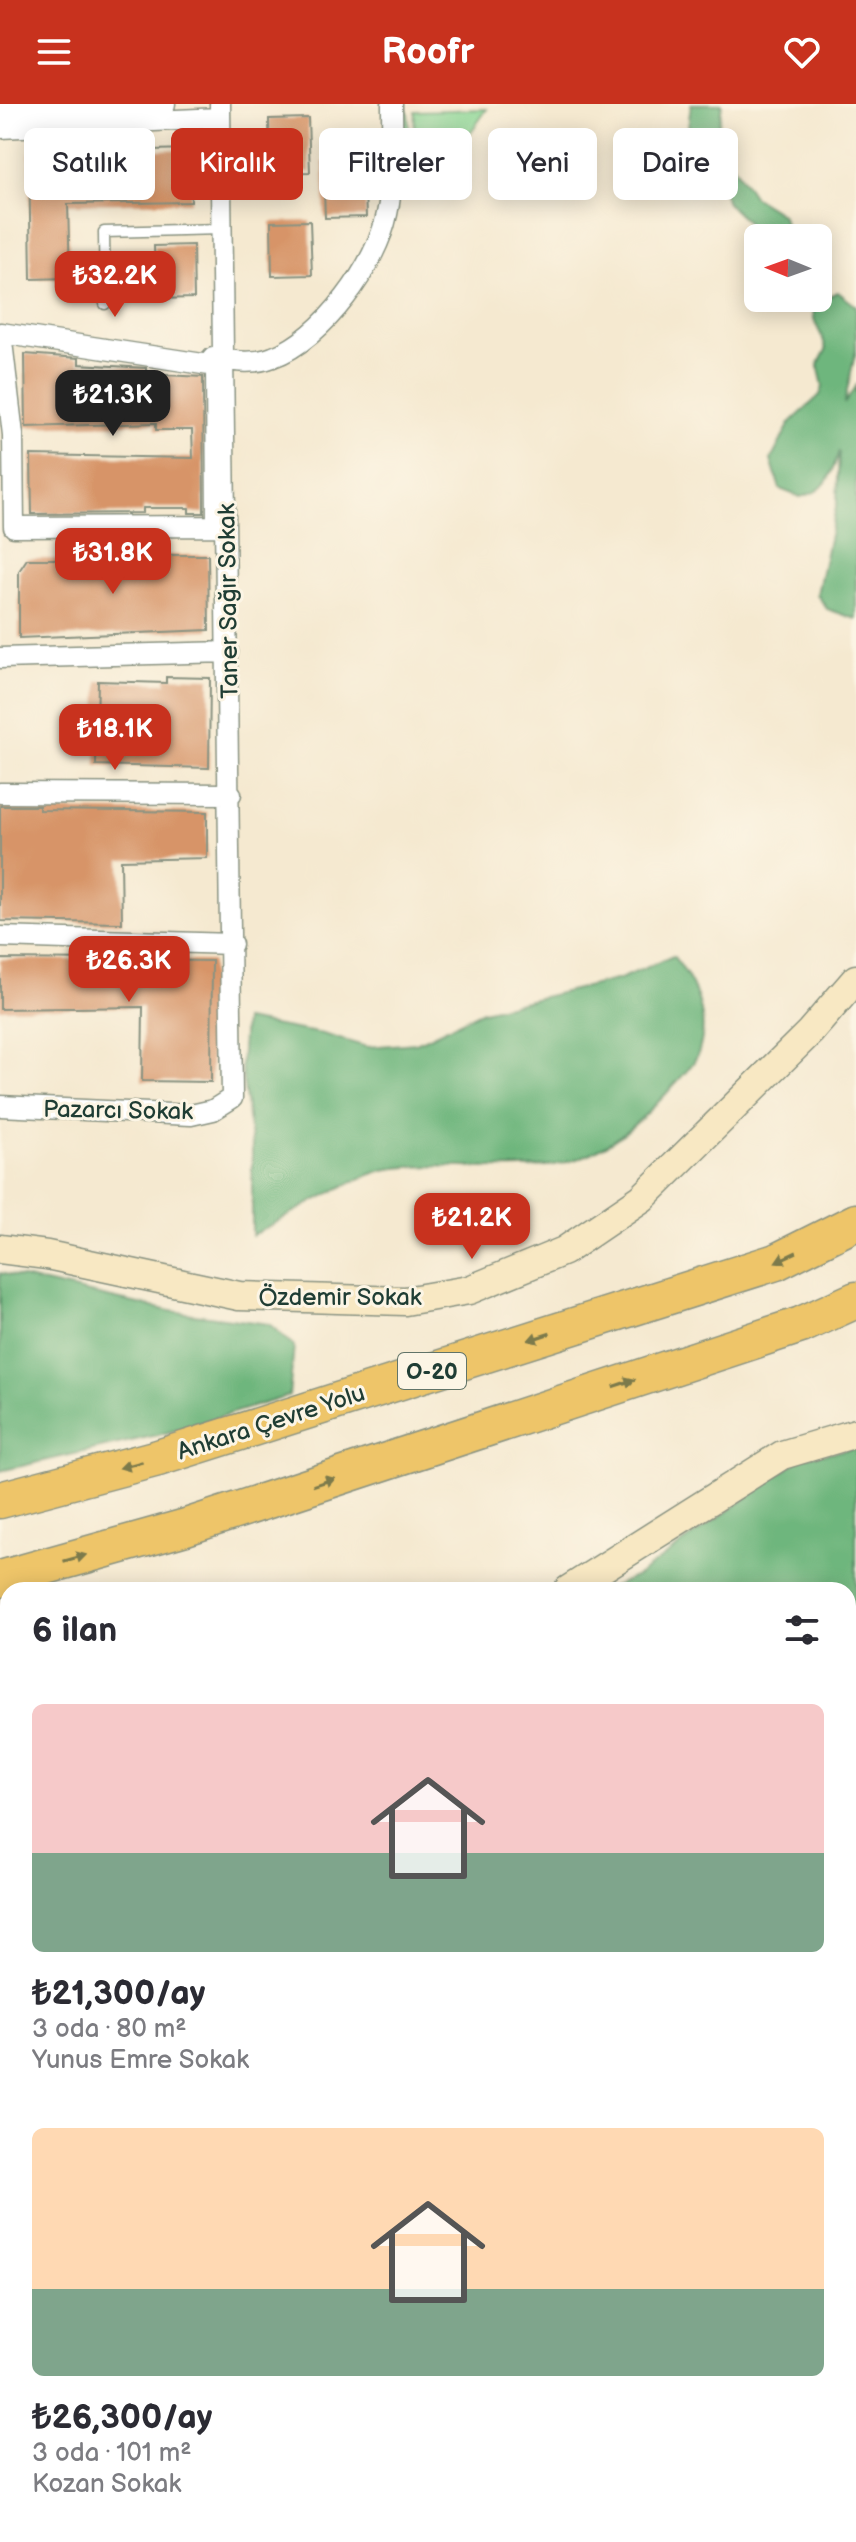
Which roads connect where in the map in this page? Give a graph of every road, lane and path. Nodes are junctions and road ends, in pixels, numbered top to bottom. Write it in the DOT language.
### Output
graph roads {
  1 [pos="165,104"];
  2 [pos="392,104"];
  3 [pos="400,104"];
  4 [pos="0,109"];
  5 [pos="220,111"];
  6 [pos="0,128"];
  7 [pos="222,229"];
  8 [pos="358,279"];
  9 [pos="105,304"];
  10 [pos="0,322"];
  11 [pos="1,333"];
  12 [pos="224,359"];
  13 [pos="0,405"];
  14 [pos="0,518"];
  15 [pos="227,536"];
  16 [pos="0,538"];
  17 [pos="228,652"];
  18 [pos="0,658"];
  19 [pos="0,793"];
  20 [pos="231,794"];
  21 [pos="0,937"];
  22 [pos="232,944"];
  23 [pos="856,979"];
  24 [pos="232,1098"];
  25 [pos="0,1106"];
  26 [pos="856,1222"];
  27 [pos="0,1249"];
  28 [pos="856,1300"];
  29 [pos="856,1433"];
  30 [pos="0,1500"];
  31 [pos="0,1579"];
  32 [pos="581,1582"];
  1 -- 4 [label="street"];
  2 -- 8 [label="street"];
  3 -- 8 [label="street"];
  5 -- 6 [label="street"];
  5 -- 7 [label="street, Taner Sağır Sokak"];
  7 -- 9 [label="lane"];
  7 -- 12 [label="street, Taner Sağır Sokak"];
  8 -- 12 [label="street"];
  10 -- 12 [label="street"];
  11 -- 11 [label="street"];
  12 -- 15 [label="street, Taner Sağır Sokak"];
  13 -- 14 [label="street"];
  15 -- 16 [label="street"];
  15 -- 17 [label="street, Taner Sağır Sokak"];
  17 -- 18 [label="street"];
  17 -- 20 [label="street, Taner Sağır Sokak"];
  19 -- 20 [label="street"];
  20 -- 22 [label="street, Taner Sağır Sokak"];
  21 -- 22 [label="street"];
  22 -- 24 [label="street, Taner Sağır Sokak"];
  23 -- 27 [label="street, Özdemir Sokak"];
  24 -- 25 [label="street, Pazarcı Sokak"];
  26 -- 30 [label="highway, Ankara Çevre Yolu / O-20, one-way"];
  31 -- 28 [label="highway, one-way"];
  29 -- 32 [label="street"];
}
